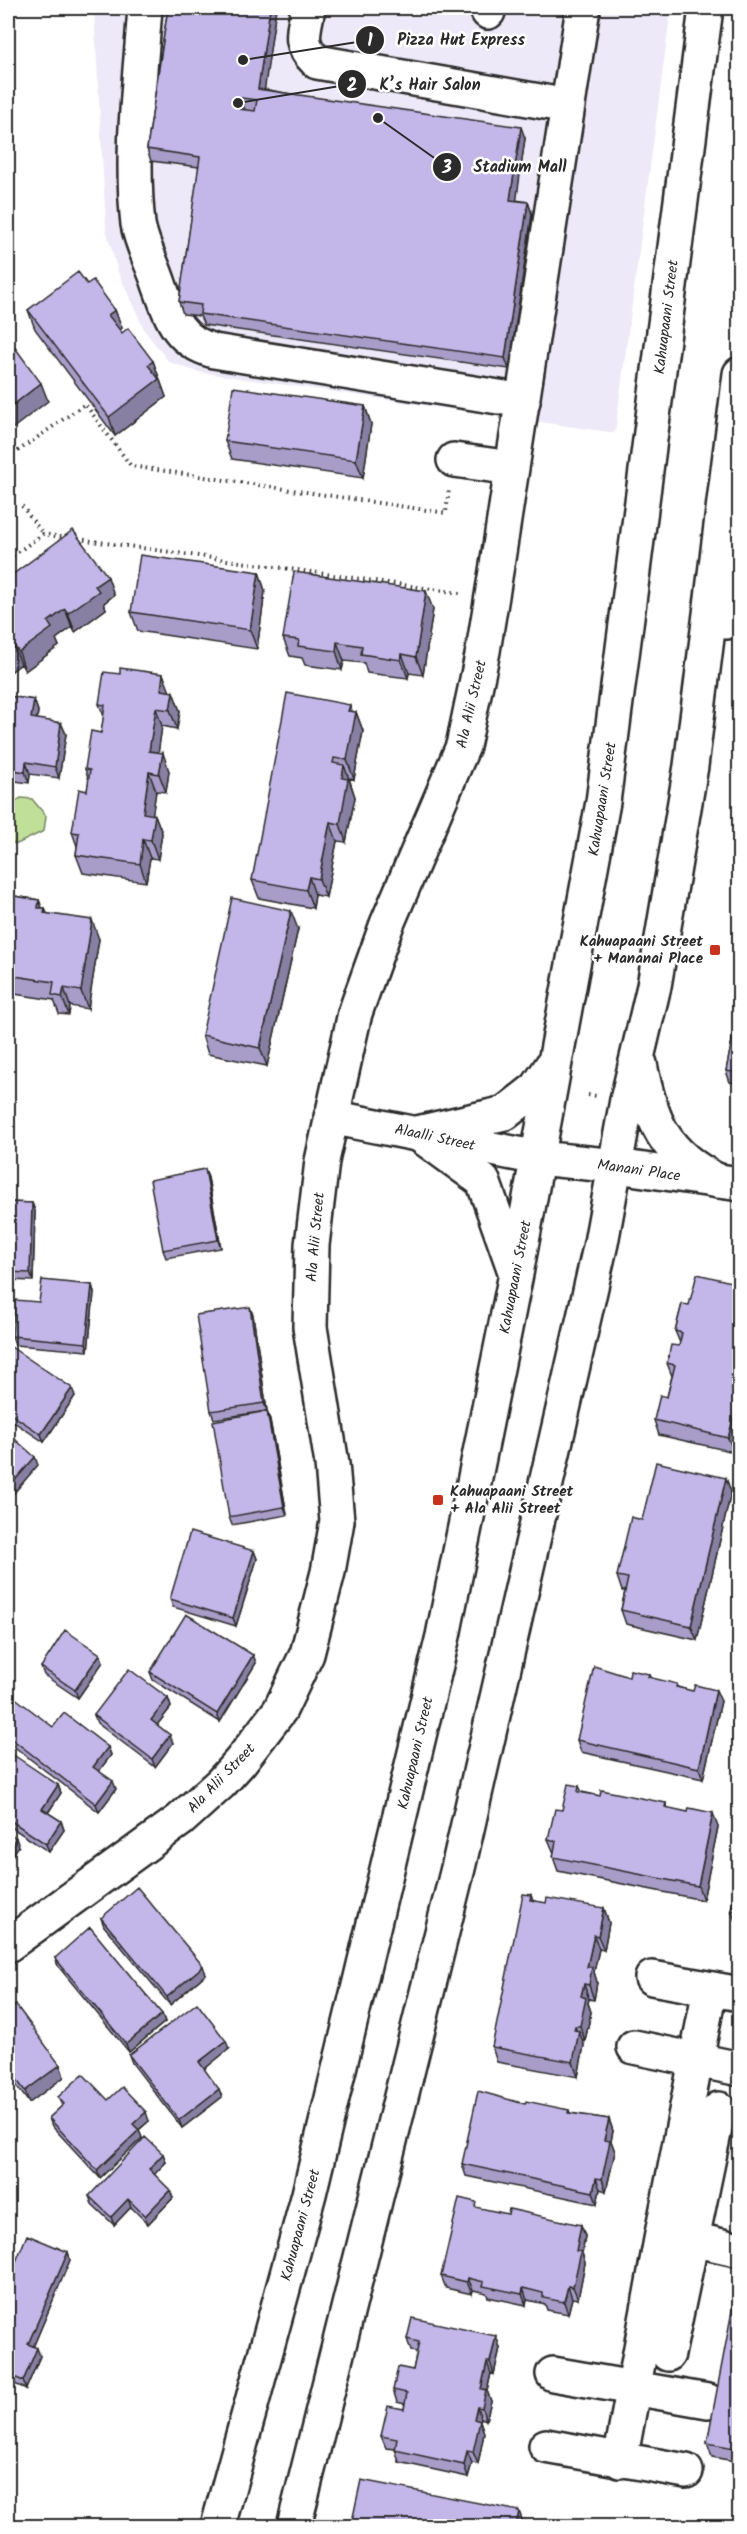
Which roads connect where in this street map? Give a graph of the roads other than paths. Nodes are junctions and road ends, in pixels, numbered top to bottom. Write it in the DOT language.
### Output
graph roads {
  1 [pos="145,8"];
  2 [pos="308,8"];
  3 [pos="706,8"];
  4 [pos="571,16"];
  5 [pos="568,106"];
  6 [pos="740,374"];
  7 [pos="521,410"];
  8 [pos="512,468"];
  9 [pos="452,471"];
  10 [pos="740,572"];
  11 [pos="691,766"];
  12 [pos="639,1055"];
  13 [pos="553,1064"];
  14 [pos="331,1117"];
  15 [pos="417,1133"];
  16 [pos="538,1158"];
  17 [pos="616,1166"];
  18 [pos="729,1183"];
  19 [pos="516,1274"];
  20 [pos="8,1945"];
  21 [pos="652,1978"];
  22 [pos="725,1991"];
  23 [pos="634,2047"];
  24 [pos="696,2060"];
  25 [pos="740,2069"];
  26 [pos="719,2109"];
  27 [pos="677,2236"];
  28 [pos="740,2250"];
  29 [pos="668,2354"];
  30 [pos="553,2374"];
  31 [pos="633,2388"];
  32 [pos="708,2401"];
  33 [pos="546,2446"];
  34 [pos="620,2461"];
  35 [pos="686,2471"];
  36 [pos="218,2526"];
  37 [pos="294,2526"];
  1 -- 7 [label="main road"];
  2 -- 5 [label="main road"];
  3 -- 13 [label="main road, Kahuapaani Street"];
  4 -- 5 [label="main road, Ala Alii Street"];
  5 -- 7 [label="main road, Ala Alii Street"];
  6 -- 11 [label="main road"];
  7 -- 8 [label="main road, Ala Alii Street"];
  8 -- 9 [label="main road"];
  8 -- 14 [label="main road, Ala Alii Street"];
  10 -- 11 [label="main road"];
  11 -- 12 [label="main road"];
  12 -- 17 [label="main road"];
  12 -- 18 [label="main road"];
  13 -- 15 [label="main road"];
  13 -- 16 [label="main road, Kahuapaani Street"];
  14 -- 15 [label="main road, Alaalli Street"];
  14 -- 20 [label="main road, Ala Alii Street"];
  15 -- 16 [label="main road, Alaalli Street"];
  15 -- 19 [label="main road"];
  16 -- 17 [label="main road, Manani Place"];
  16 -- 19 [label="main road, Kahuapaani Street"];
  17 -- 18 [label="main road, Manani Place"];
  17 -- 37 [label="main road"];
  19 -- 36 [label="main road, Kahuapaani Street"];
  21 -- 22 [label="main road"];
  22 -- 24 [label="main road"];
  23 -- 24 [label="main road"];
  24 -- 25 [label="main road"];
  24 -- 27 [label="main road"];
  26 -- 27 [label="main road"];
  27 -- 28 [label="main road"];
  27 -- 29 [label="main road"];
  27 -- 31 [label="main road"];
  30 -- 31 [label="main road"];
  31 -- 32 [label="main road"];
  31 -- 34 [label="main road"];
  33 -- 34 [label="main road"];
  34 -- 35 [label="main road"];
}
